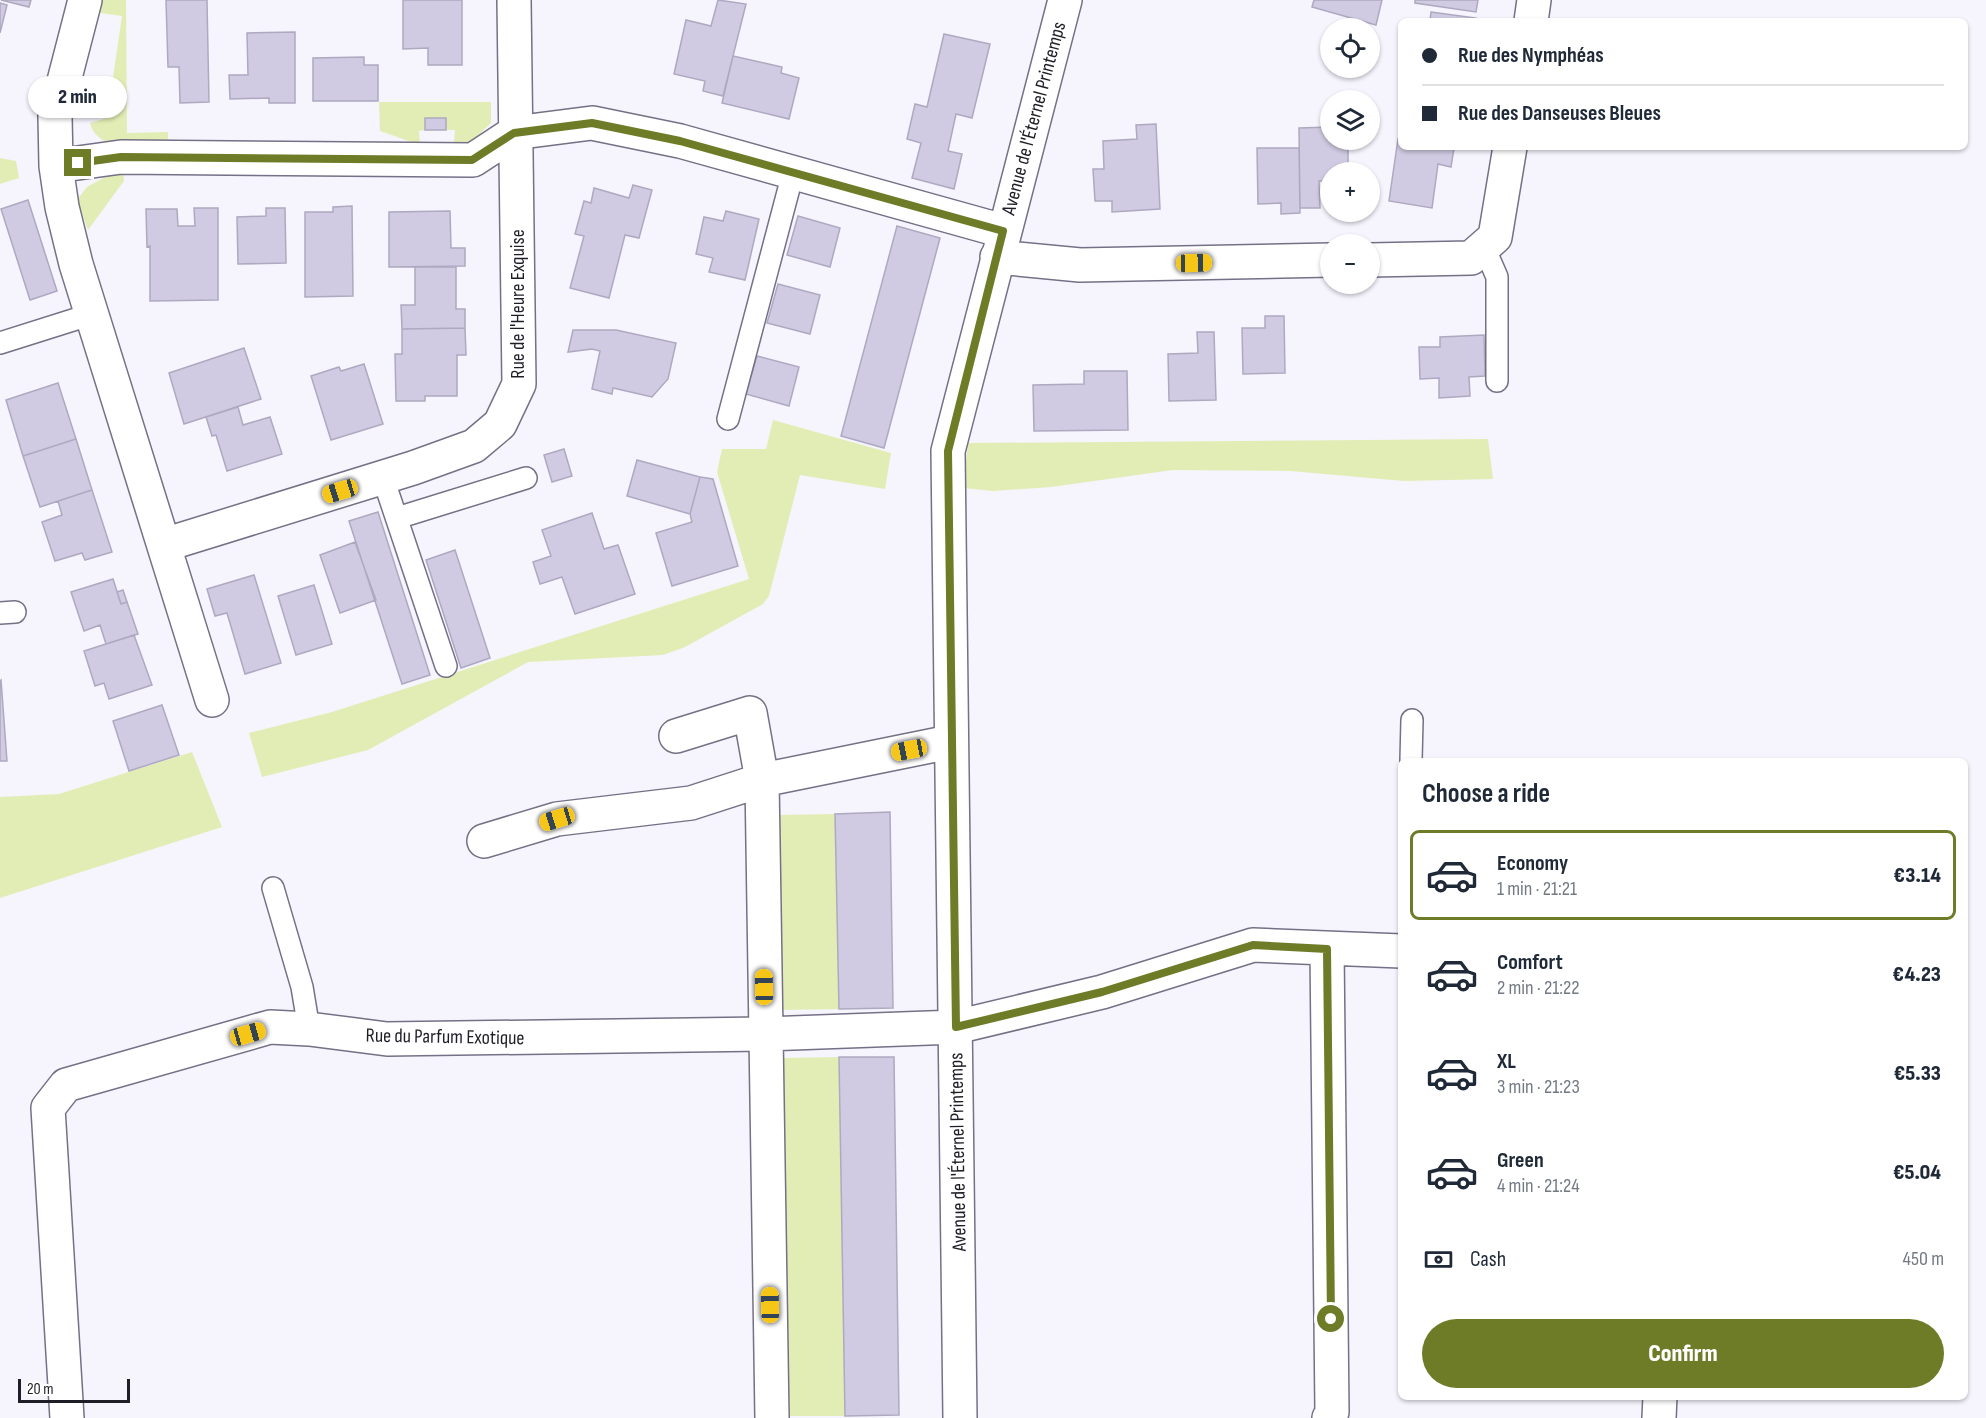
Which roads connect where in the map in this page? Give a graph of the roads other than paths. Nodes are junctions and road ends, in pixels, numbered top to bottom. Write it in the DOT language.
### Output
graph roads {
  1 [pos="85,0"];
  2 [pos="514,0"];
  3 [pos="1065,0"];
  4 [pos="1534,0"];
  5 [pos="1531,18"];
  6 [pos="514,133"];
  7 [pos="1510,150"];
  8 [pos="56,166"];
  9 [pos="793,173"];
  10 [pos="1000,244"];
  11 [pos="1484,247"];
  12 [pos="1320,260"];
  13 [pos="1380,260"];
  14 [pos="92,314"];
  15 [pos="0,343"];
  16 [pos="1497,381"];
  17 [pos="728,419"];
  18 [pos="383,478"];
  19 [pos="525,478"];
  20 [pos="397,518"];
  21 [pos="164,545"];
  22 [pos="446,666"];
  23 [pos="212,700"];
  24 [pos="1412,720"];
  25 [pos="676,736"];
  26 [pos="950,742"];
  27 [pos="1411,758"];
  28 [pos="762,780"];
  29 [pos="484,841"];
  30 [pos="273,888"];
  31 [pos="1327,949"];
  32 [pos="1398,951"];
  33 [pos="956,1027"];
  34 [pos="309,1029"];
  35 [pos="765,1034"];
  36 [pos="1660,1400"];
  37 [pos="67,1418"];
  38 [pos="772,1418"];
  39 [pos="960,1418"];
  40 [pos="1329,1418"];
  41 [pos="1659,1418"];
  1 -- 8 [label="street"];
  2 -- 6 [label="street, Rue de l'Heure Exquise"];
  3 -- 10 [label="street, Avenue de l'Éternel Printemps"];
  4 -- 5 [label="street"];
  6 -- 8 [label="street"];
  6 -- 9 [label="street"];
  6 -- 18 [label="street, Rue de l'Heure Exquise"];
  7 -- 11 [label="street"];
  8 -- 14 [label="street"];
  9 -- 10 [label="street"];
  9 -- 17 [label="lane"];
  10 -- 12 [label="street"];
  10 -- 26 [label="street, Avenue de l'Éternel Printemps"];
  11 -- 13 [label="street"];
  11 -- 16 [label="lane"];
  14 -- 15 [label="lane"];
  14 -- 21 [label="street"];
  18 -- 20 [label="lane"];
  18 -- 21 [label="street, Rue de l'Heure Exquise"];
  19 -- 20 [label="lane"];
  20 -- 22 [label="lane"];
  21 -- 23 [label="street"];
  24 -- 27 [label="lane"];
  25 -- 28 [label="street"];
  26 -- 28 [label="street"];
  26 -- 33 [label="street, Avenue de l'Éternel Printemps"];
  28 -- 29 [label="street"];
  28 -- 35 [label="street"];
  30 -- 34 [label="lane"];
  31 -- 32 [label="street, Rue du Parfum Exotique"];
  31 -- 33 [label="street, Rue du Parfum Exotique"];
  31 -- 40 [label="street"];
  33 -- 35 [label="street, Rue du Parfum Exotique"];
  33 -- 39 [label="street, Avenue de l'Éternel Printemps"];
  34 -- 35 [label="street, Rue du Parfum Exotique"];
  34 -- 37 [label="street, Rue du Parfum Exotique"];
  35 -- 38 [label="street"];
  36 -- 41 [label="street"];
}
